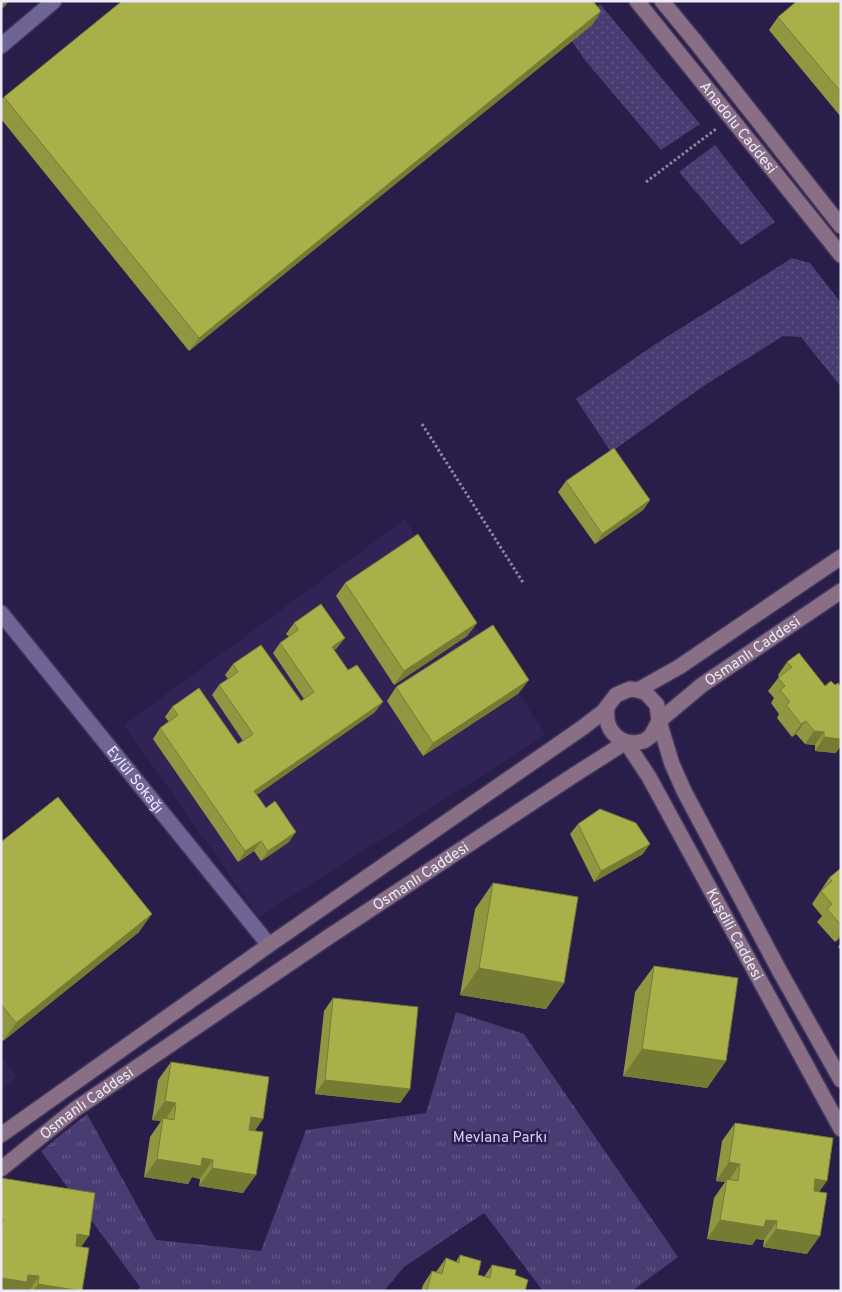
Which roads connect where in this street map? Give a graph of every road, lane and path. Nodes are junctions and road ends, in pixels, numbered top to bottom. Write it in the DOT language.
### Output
graph roads {
  1 [pos="54,1"];
  2 [pos="637,1"];
  3 [pos="662,1"];
  4 [pos="1,46"];
  5 [pos="716,129"];
  6 [pos="646,182"];
  7 [pos="831,213"];
  8 [pos="816,224"];
  9 [pos="841,226"];
  10 [pos="841,254"];
  11 [pos="422,424"];
  12 [pos="841,557"];
  13 [pos="524,584"];
  14 [pos="841,591"];
  15 [pos="1,613"];
  16 [pos="638,690"];
  17 [pos="607,708"];
  18 [pos="659,721"];
  19 [pos="626,742"];
  20 [pos="269,944"];
  21 [pos="841,1080"];
  22 [pos="841,1128"];
  23 [pos="1,1135"];
  24 [pos="1,1169"];
  1 -- 4 [label="street"];
  2 -- 8 [label="main road, Anadolu Caddesi"];
  3 -- 7 [label="main road, Anadolu Caddesi"];
  5 -- 6 [label="path"];
  7 -- 8 [label="main road"];
  7 -- 9 [label="main road, Anadolu Caddesi"];
  8 -- 10 [label="main road, Anadolu Caddesi"];
  11 -- 13 [label="path"];
  12 -- 16 [label="main road, Osmanlı Caddesi"];
  14 -- 18 [label="main road, Osmanlı Caddesi"];
  15 -- 20 [label="street, Eylül Sokağı"];
  16 -- 17 [label="main road, Osmanlı Caddesi"];
  16 -- 18 [label="main road"];
  17 -- 19 [label="main road"];
  17 -- 20 [label="main road, Osmanlı Caddesi"];
  18 -- 19 [label="main road, Osmanlı Caddesi"];
  18 -- 21 [label="main road, Kuşdili Caddesi"];
  19 -- 22 [label="main road, Kuşdili Caddesi"];
  19 -- 24 [label="main road, Osmanlı Caddesi"];
  20 -- 23 [label="main road, Osmanlı Caddesi"];
}
